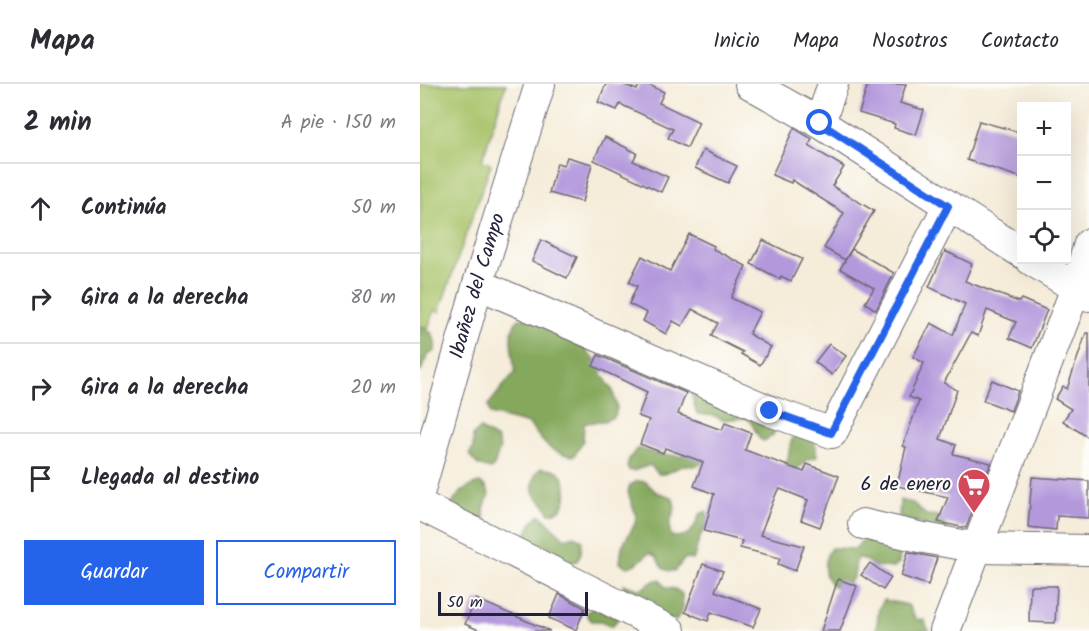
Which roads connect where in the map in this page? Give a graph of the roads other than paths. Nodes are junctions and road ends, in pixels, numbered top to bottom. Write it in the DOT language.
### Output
graph roads {
  1 [pos="540,84"];
  2 [pos="750,84"];
  3 [pos="833,84"];
  4 [pos="820,123"];
  5 [pos="948,206"];
  6 [pos="1089,244"];
  7 [pos="1017,250"];
  8 [pos="1038,264"];
  9 [pos="478,284"];
  10 [pos="1083,292"];
  11 [pos="420,490"];
  12 [pos="420,505"];
  13 [pos="863,524"];
  14 [pos="978,548"];
  15 [pos="1089,550"];
  16 [pos="639,624"];
  17 [pos="670,631"];
  18 [pos="945,631"];
  1 -- 9 [label="street, Ibañez del Campo"];
  2 -- 4 [label="street"];
  3 -- 4 [label="street"];
  4 -- 5 [label="street"];
  5 -- 7 [label="street"];
  5 -- 9 [label="street"];
  6 -- 10 [label="street"];
  8 -- 10 [label="street"];
  9 -- 11 [label="street, Ibañez del Campo"];
  10 -- 14 [label="street"];
  12 -- 16 [label="street"];
  13 -- 14 [label="street"];
  14 -- 15 [label="street"];
  14 -- 18 [label="street"];
  16 -- 17 [label="street"];
}
